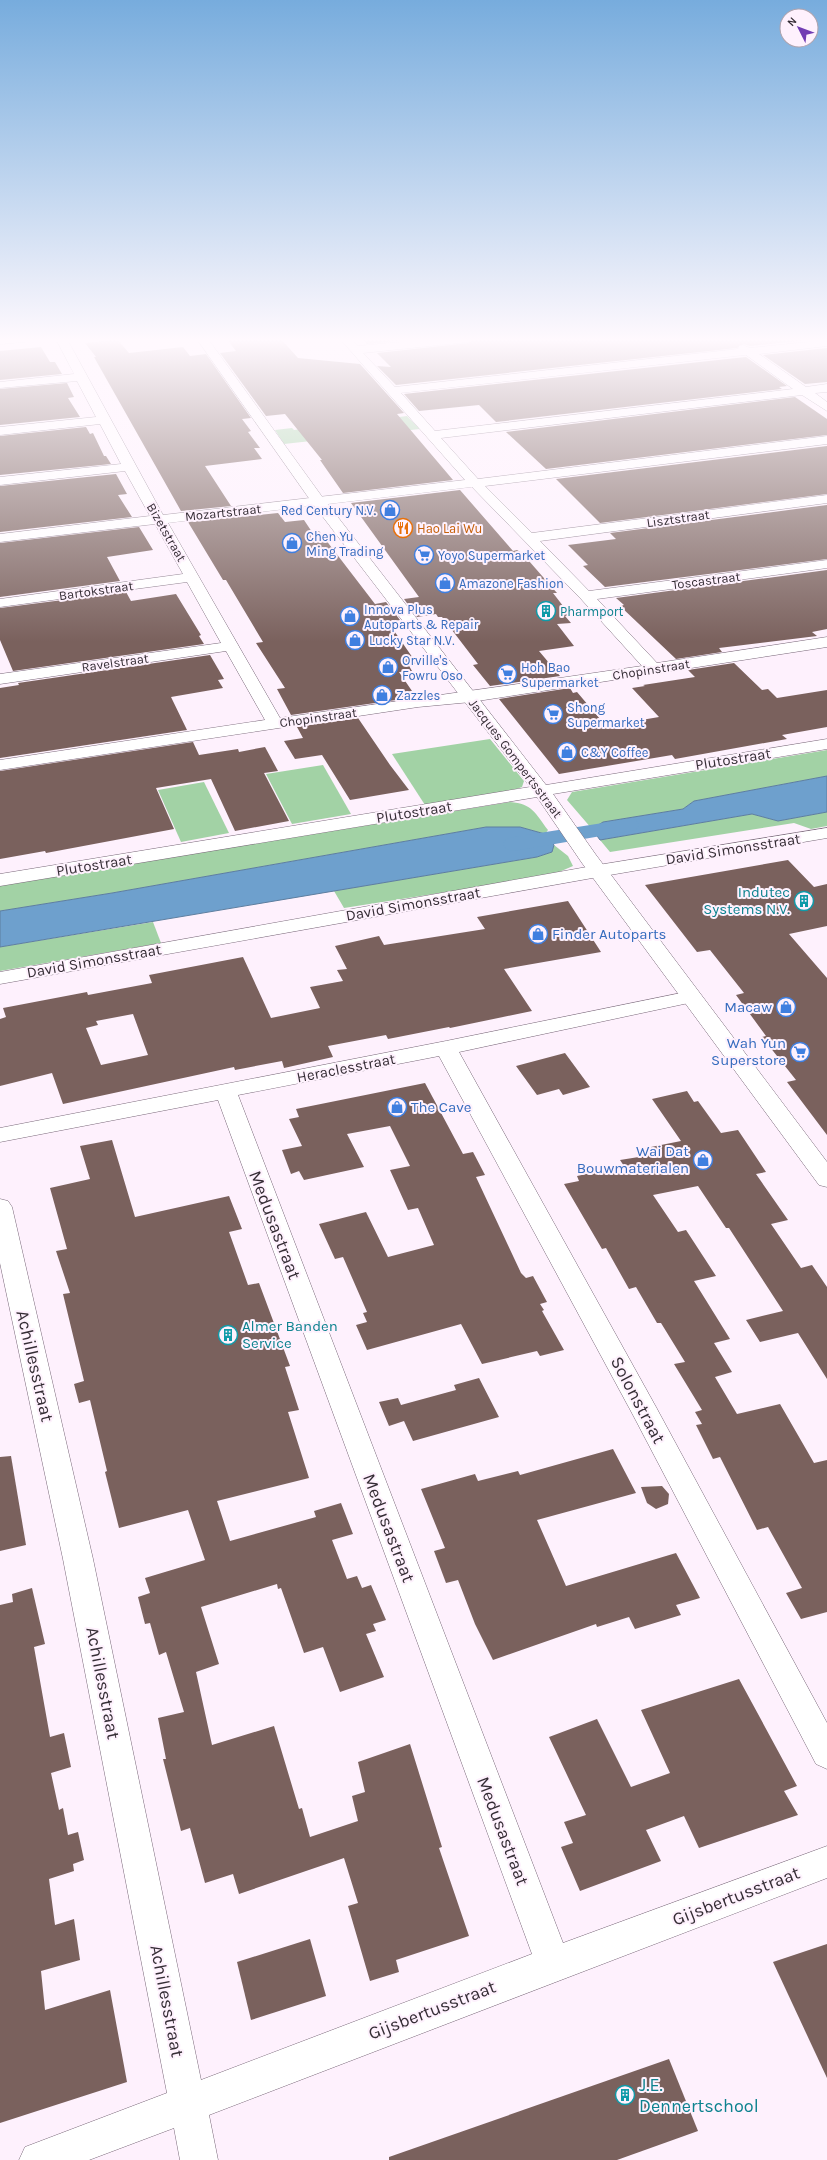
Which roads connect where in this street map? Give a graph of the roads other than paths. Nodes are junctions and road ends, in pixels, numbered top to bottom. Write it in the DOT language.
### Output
graph roads {
  1 [pos="115,440"];
  2 [pos="274,440"];
  3 [pos="436,440"];
  4 [pos="827,440"];
  5 [pos="129,466"];
  6 [pos="0,481"];
  7 [pos="475,484"];
  8 [pos="827,499"];
  9 [pos="318,501"];
  10 [pos="160,519"];
  11 [pos="0,538"];
  12 [pos="528,538"];
  13 [pos="827,564"];
  14 [pos="193,577"];
  15 [pos="586,596"];
  16 [pos="0,603"];
  17 [pos="827,642"];
  18 [pos="230,646"];
  19 [pos="653,668"];
  20 [pos="0,679"];
  21 [pos="471,697"];
  22 [pos="275,723"];
  23 [pos="827,744"];
  24 [pos="0,765"];
  25 [pos="546,797"];
  26 [pos="827,833"];
  27 [pos="594,865"];
  28 [pos="0,880"];
  29 [pos="0,978"];
  30 [pos="691,997"];
  31 [pos="446,1048"];
  32 [pos="226,1092"];
  33 [pos="0,1135"];
  34 [pos="827,1179"];
  35 [pos="0,1208"];
  36 [pos="827,1754"];
  37 [pos="827,1862"];
  38 [pos="554,1963"];
  39 [pos="188,2105"];
  40 [pos="38,2160"];
  41 [pos="198,2160"];
  1 -- 5 [label="street, Bizetstraat"];
  2 -- 9 [label="street, Jacques Gompertsstraat"];
  3 -- 7 [label="street"];
  4 -- 7 [label="street, Mozartstraat"];
  5 -- 6 [label="street"];
  5 -- 10 [label="street, Bizetstraat"];
  7 -- 9 [label="street, Mozartstraat"];
  7 -- 12 [label="street"];
  8 -- 12 [label="street, Lisztstraat"];
  9 -- 10 [label="street, Mozartstraat"];
  9 -- 21 [label="street, Jacques Gompertsstraat"];
  10 -- 11 [label="street, Mozartstraat"];
  10 -- 14 [label="street, Bizetstraat"];
  12 -- 15 [label="street"];
  13 -- 15 [label="street, Toscastraat"];
  14 -- 16 [label="street, Bartokstraat"];
  14 -- 18 [label="street, Bizetstraat"];
  15 -- 19 [label="street"];
  17 -- 19 [label="street, Chopinstraat"];
  18 -- 20 [label="street, Ravelstraat"];
  18 -- 22 [label="street, Bizetstraat"];
  19 -- 21 [label="street, Chopinstraat"];
  21 -- 22 [label="street, Chopinstraat"];
  21 -- 25 [label="street, Jacques Gompertsstraat"];
  22 -- 24 [label="street, Chopinstraat"];
  23 -- 25 [label="street, Plutostraat"];
  25 -- 27 [label="street, Jacques Gompertsstraat"];
  25 -- 28 [label="street, Plutostraat"];
  26 -- 27 [label="street, David Simonsstraat"];
  27 -- 29 [label="street, David Simonsstraat"];
  27 -- 30 [label="street, Jacques Gompertsstraat"];
  30 -- 31 [label="street, Heraclesstraat"];
  30 -- 34 [label="street, Jacques Gompertsstraat"];
  31 -- 32 [label="street, Heraclesstraat"];
  31 -- 36 [label="street, Solonstraat"];
  32 -- 33 [label="street, Heraclesstraat"];
  32 -- 38 [label="street, Medusastraat"];
  35 -- 39 [label="street, Achillesstraat"];
  37 -- 38 [label="street, Gijsbertusstraat"];
  38 -- 39 [label="street, Gijsbertusstraat"];
  39 -- 40 [label="street, Gijsbertusstraat"];
  39 -- 41 [label="street, Achillesstraat"];
}
